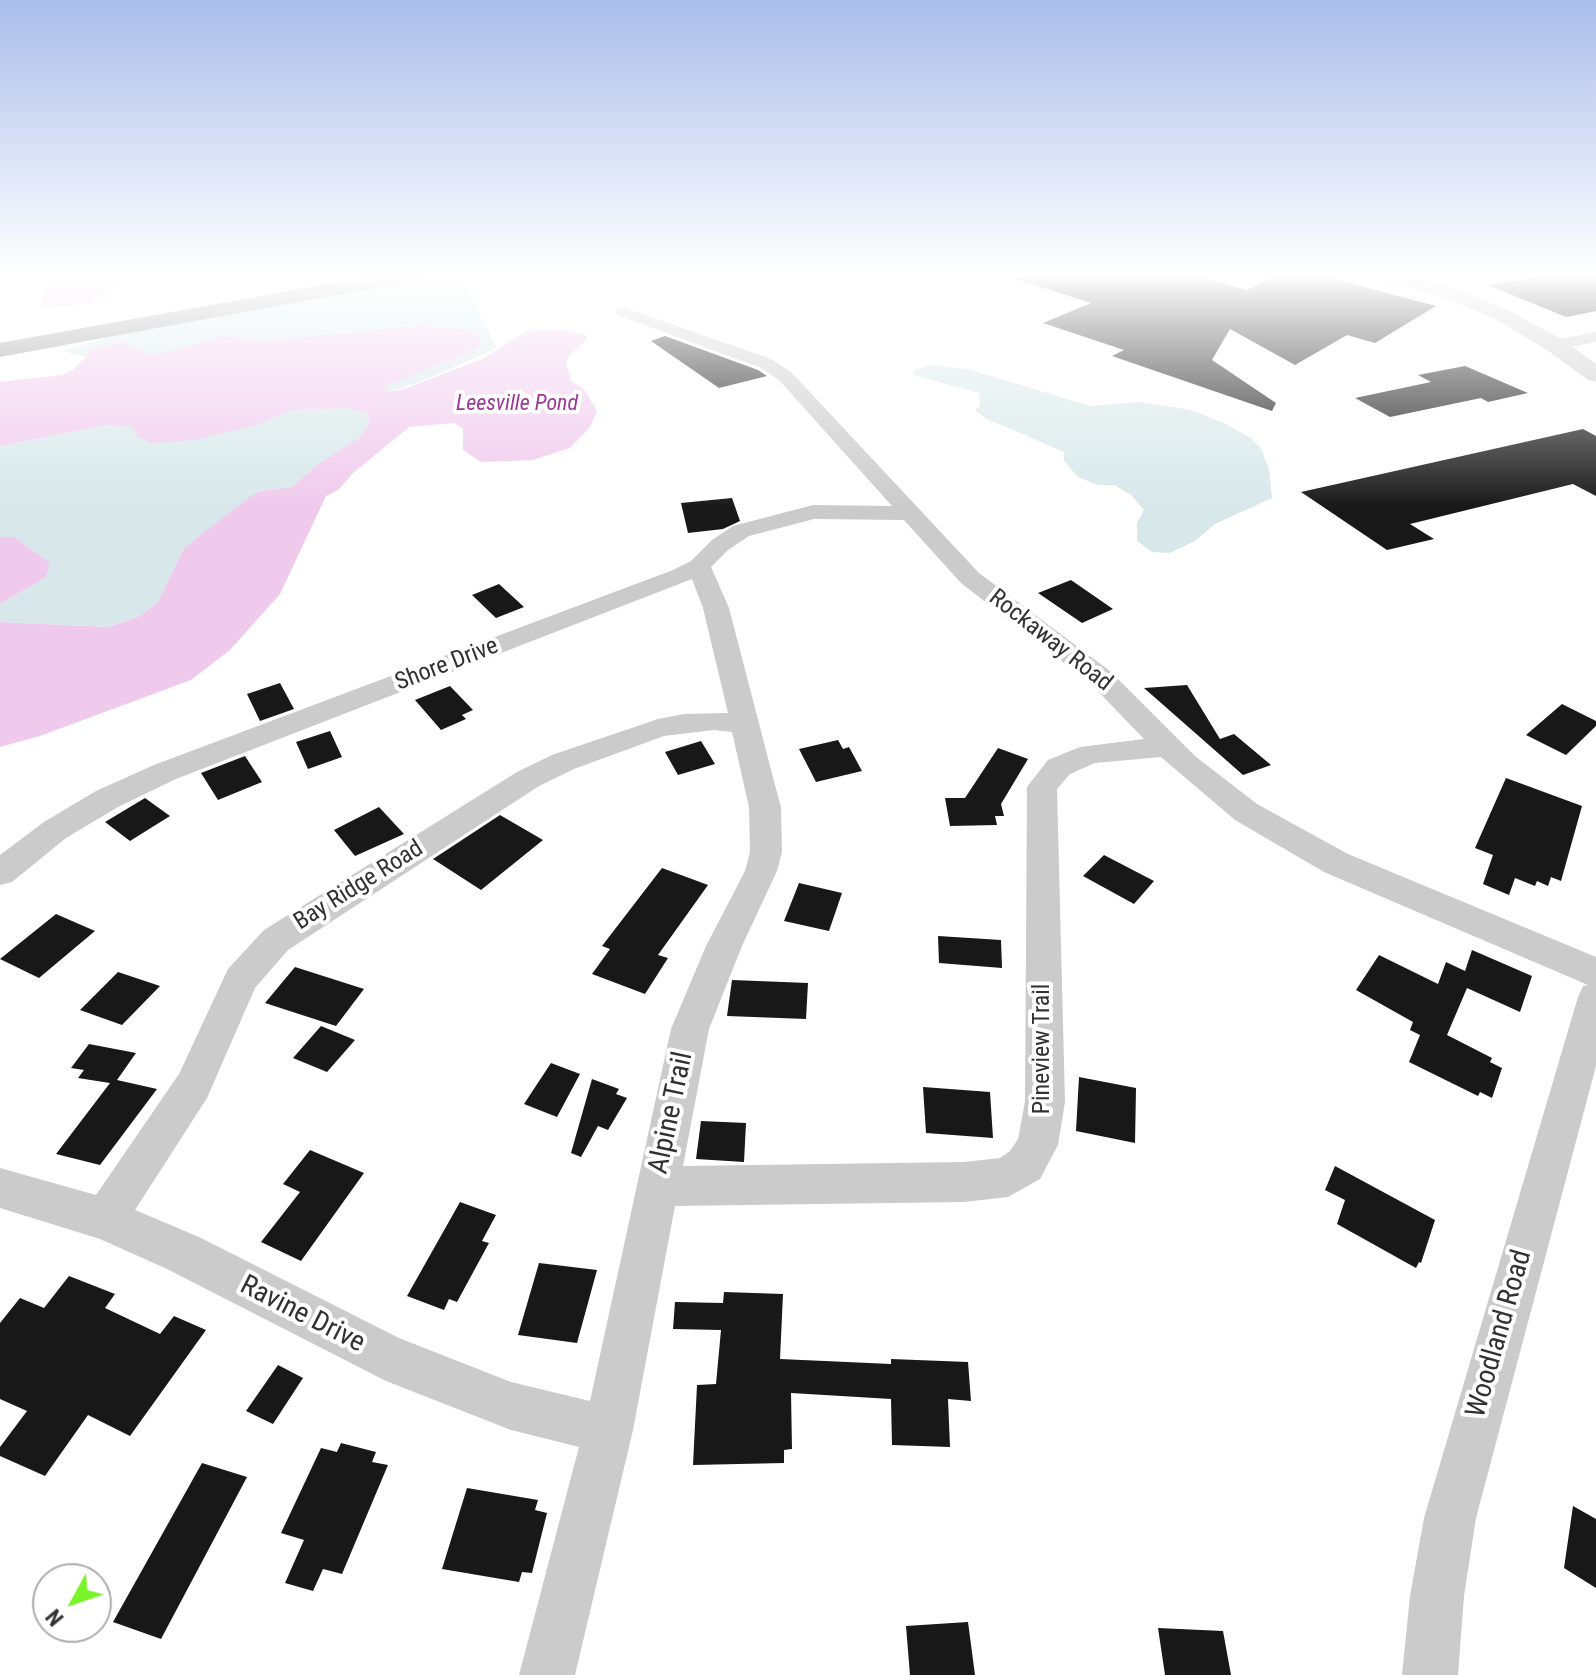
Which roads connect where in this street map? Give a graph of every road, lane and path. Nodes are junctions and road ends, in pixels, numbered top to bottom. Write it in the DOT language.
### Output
graph roads {
  1 [pos="728,351"];
  2 [pos="1563,351"];
  3 [pos="1596,375"];
  4 [pos="909,513"];
  5 [pos="699,566"];
  6 [pos="745,724"];
  7 [pos="1166,747"];
  8 [pos="0,873"];
  9 [pos="1596,973"];
  10 [pos="1596,997"];
  11 [pos="656,1186"];
  12 [pos="0,1188"];
  13 [pos="105,1219"];
  14 [pos="608,1430"];
  15 [pos="547,1675"];
  16 [pos="1430,1675"];
  1 -- 4 [label="street, Rockaway Road"];
  2 -- 3 [label="street"];
  4 -- 5 [label="street, Shore Drive"];
  4 -- 7 [label="street, Rockaway Road"];
  5 -- 6 [label="street, Alpine Trail"];
  5 -- 8 [label="street, Shore Drive"];
  6 -- 11 [label="street, Alpine Trail"];
  6 -- 13 [label="street, Bay Ridge Road"];
  7 -- 9 [label="street, Rockaway Road"];
  7 -- 11 [label="street, Pineview Trail"];
  10 -- 16 [label="street, Woodland Road"];
  11 -- 14 [label="street, Alpine Trail"];
  12 -- 13 [label="street, Ravine Drive"];
  13 -- 14 [label="street, Ravine Drive"];
  14 -- 15 [label="street, Alpine Trail"];
}
